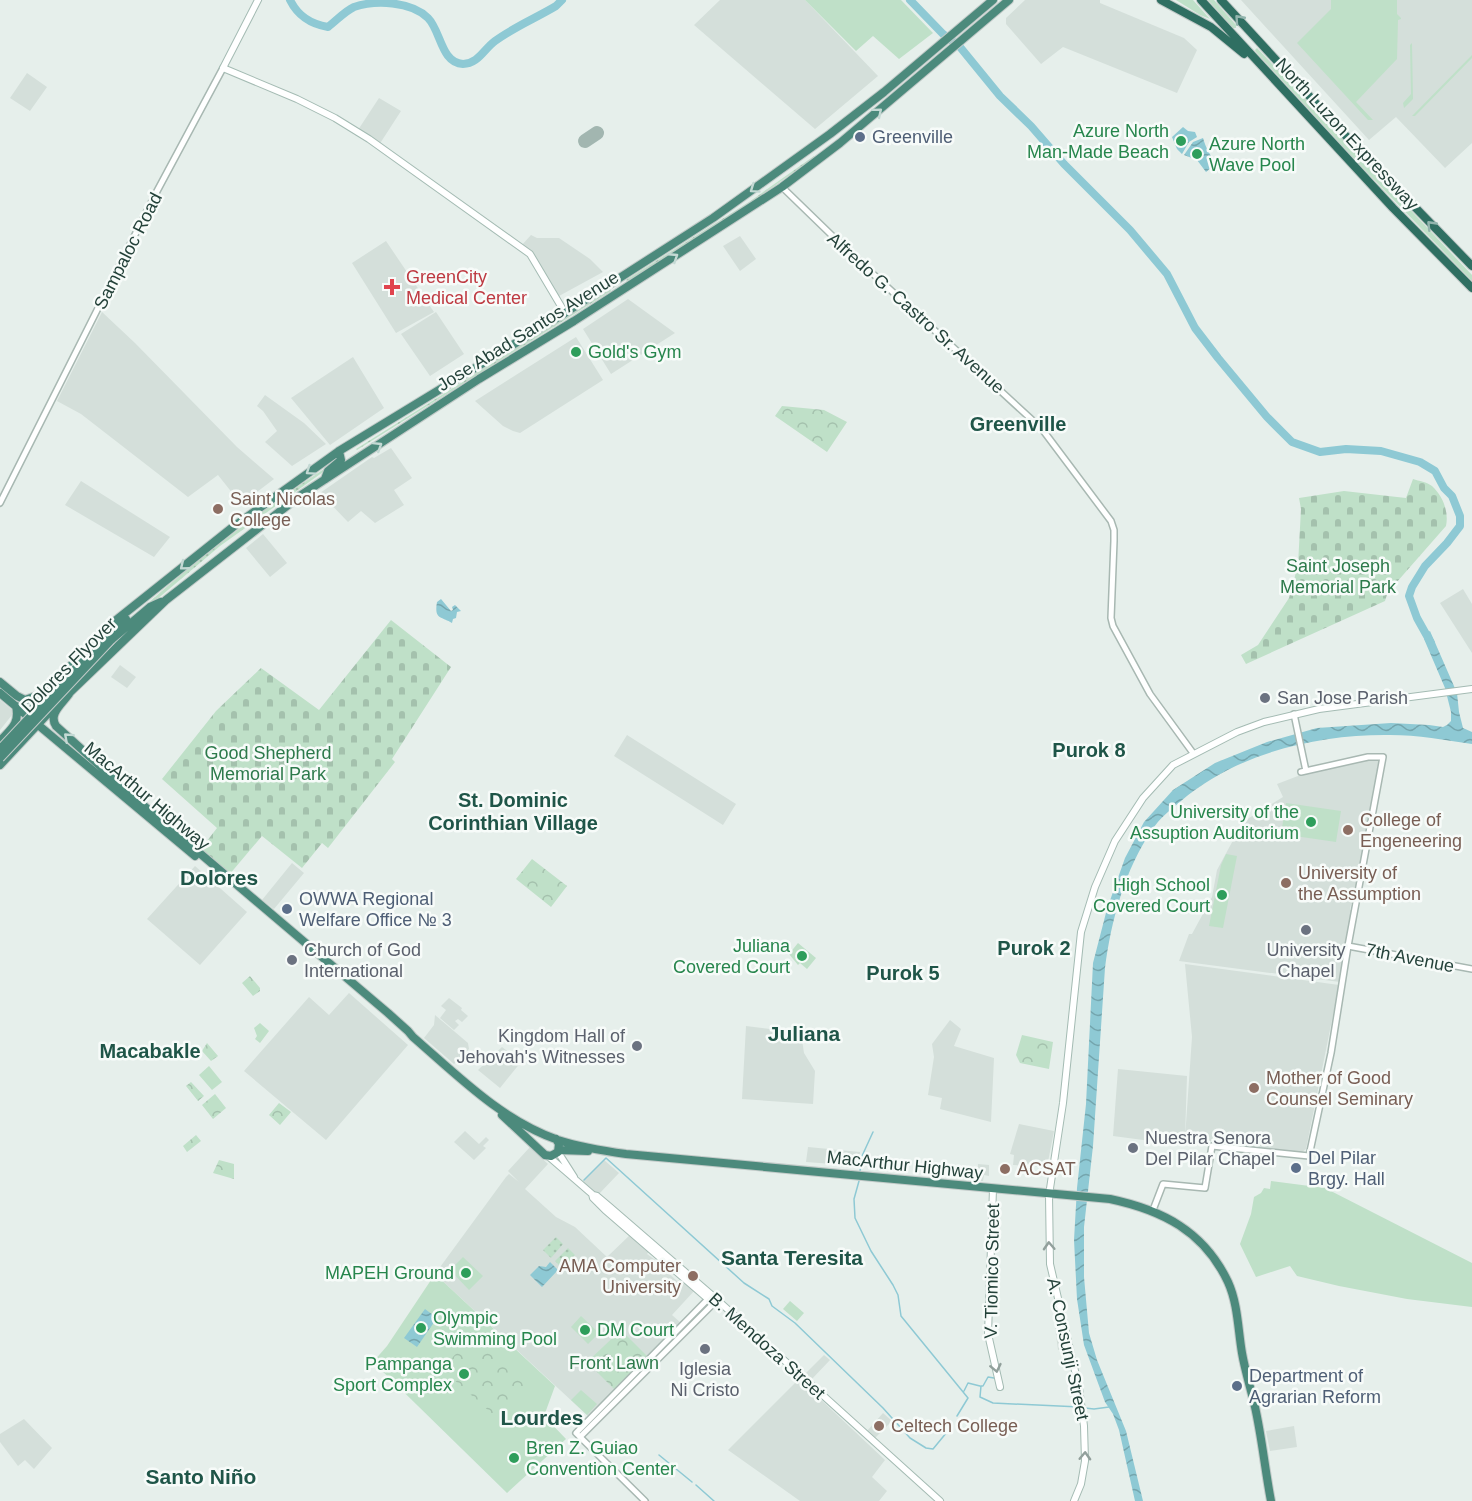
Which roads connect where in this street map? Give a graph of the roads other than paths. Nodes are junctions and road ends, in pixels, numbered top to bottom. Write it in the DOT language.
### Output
graph roads {
  1 [pos="258,0"];
  2 [pos="993,0"];
  3 [pos="1010,0"];
  4 [pos="1161,0"];
  5 [pos="1201,0"];
  6 [pos="1221,0"];
  7 [pos="223,68"];
  8 [pos="1276,82"];
  9 [pos="830,134"];
  10 [pos="839,144"];
  11 [pos="814,145"];
  12 [pos="823,157"];
  13 [pos="782,187"];
  14 [pos="1472,266"];
  15 [pos="620,278"];
  16 [pos="609,285"];
  17 [pos="628,286"];
  18 [pos="1472,288"];
  19 [pos="616,294"];
  20 [pos="566,313"];
  21 [pos="363,436"];
  22 [pos="339,451"];
  23 [pos="357,459"];
  24 [pos="324,480"];
  25 [pos="0,503"];
  26 [pos="166,600"];
  27 [pos="141,602"];
  28 [pos="109,638"];
  29 [pos="0,681"];
  30 [pos="49,687"];
  31 [pos="1472,689"];
  32 [pos="0,693"];
  33 [pos="69,694"];
  34 [pos="38,700"];
  35 [pos="16,706"];
  36 [pos="51,710"];
  37 [pos="1294,714"];
  38 [pos="35,721"];
  39 [pos="53,723"];
  40 [pos="0,741"];
  41 [pos="0,750"];
  42 [pos="1193,753"];
  43 [pos="4,758"];
  44 [pos="0,765"];
  45 [pos="1348,946"];
  46 [pos="1472,969"];
  47 [pos="412,1037"];
  48 [pos="495,1107"];
  49 [pos="553,1138"];
  50 [pos="540,1150"];
  51 [pos="558,1151"];
  52 [pos="611,1152"];
  53 [pos="548,1156"];
  54 [pos="574,1177"];
  55 [pos="993,1189"];
  56 [pos="593,1195"];
  57 [pos="1049,1195"];
  58 [pos="1153,1210"];
  59 [pos="708,1299"];
  60 [pos="717,1300"];
  61 [pos="682,1330"];
  62 [pos="1000,1387"];
  63 [pos="645,1501"];
  64 [pos="940,1501"];
  65 [pos="1074,1501"];
  66 [pos="1271,1501"];
  1 -- 7 [label="main road, Sampaloc Road"];
  2 -- 9 [label="highway, Jose Abad Santos Avenue"];
  10 -- 3 [label="highway, Jose Abad Santos Avenue, one-way"];
  4 -- 8 [label="highway"];
  5 -- 8 [label="highway, North Luzon Expressway"];
  14 -- 6 [label="highway, North Luzon Expressway, one-way"];
  7 -- 20 [label="main road"];
  7 -- 25 [label="street, Sampaloc Road"];
  8 -- 18 [label="highway, North Luzon Expressway"];
  9 -- 10 [label="highway"];
  9 -- 11 [label="highway, Jose Abad Santos Avenue"];
  10 -- 12 [label="highway, Jose Abad Santos Avenue"];
  11 -- 12 [label="highway"];
  11 -- 15 [label="highway, Jose Abad Santos Avenue, one-way"];
  12 -- 13 [label="highway, Jose Abad Santos Avenue"];
  17 -- 13 [label="highway, Jose Abad Santos Avenue, one-way"];
  13 -- 42 [label="street, Alfredo G. Castro Sr. Avenue"];
  15 -- 16 [label="highway, Jose Abad Santos Avenue"];
  15 -- 17 [label="highway"];
  16 -- 19 [label="highway"];
  16 -- 20 [label="highway, Jose Abad Santos Avenue"];
  17 -- 19 [label="highway, Jose Abad Santos Avenue"];
  23 -- 19 [label="highway, Jose Abad Santos Avenue, one-way"];
  20 -- 21 [label="highway, Jose Abad Santos Avenue"];
  21 -- 22 [label="highway, Jose Abad Santos Avenue"];
  21 -- 23 [label="highway"];
  22 -- 24 [label="highway"];
  22 -- 27 [label="highway, Jose Abad Santos Avenue, one-way"];
  23 -- 24 [label="highway, Jose Abad Santos Avenue"];
  24 -- 26 [label="highway, Jose Abad Santos Avenue"];
  26 -- 28 [label="highway, Dolores Flyover"];
  26 -- 33 [label="highway, Jose Abad Santos Avenue"];
  27 -- 28 [label="highway, Dolores Flyover"];
  27 -- 30 [label="highway, Jose Abad Santos Avenue"];
  28 -- 41 [label="highway, Dolores Flyover, bridge"];
  28 -- 43 [label="highway, Dolores Flyover, bridge"];
  29 -- 30 [label="highway, Jose Abad Santos Avenue"];
  30 -- 34 [label="highway, Jose Abad Santos Avenue"];
  31 -- 37 [label="main road, A. Consunji Street"];
  32 -- 35 [label="highway, MacArthur Highway"];
  33 -- 36 [label="highway, Jose Abad Santos Avenue"];
  33 -- 39 [label="highway, Jose Abad Santos Avenue"];
  34 -- 36 [label="highway"];
  34 -- 38 [label="highway, Jose Abad Santos Avenue"];
  35 -- 38 [label="highway, MacArthur Highway"];
  35 -- 40 [label="highway"];
  36 -- 38 [label="highway, Jose Abad Santos Avenue"];
  37 -- 42 [label="main road, A. Consunji Street"];
  37 -- 45 [label="street"];
  38 -- 43 [label="highway, Jose Abad Santos Avenue"];
  38 -- 47 [label="highway, MacArthur Highway"];
  47 -- 39 [label="highway, MacArthur Highway, one-way"];
  41 -- 43 [label="highway"];
  42 -- 57 [label="main road, A. Consunji Street"];
  43 -- 44 [label="highway, Jose Abad Santos Avenue"];
  45 -- 46 [label="street, 7th Avenue"];
  45 -- 58 [label="street"];
  47 -- 48 [label="highway, MacArthur Highway"];
  48 -- 49 [label="highway, MacArthur Highway"];
  48 -- 50 [label="highway, MacArthur Highway"];
  49 -- 50 [label="highway"];
  49 -- 51 [label="highway"];
  49 -- 52 [label="highway, MacArthur Highway"];
  50 -- 53 [label="highway, MacArthur Highway"];
  51 -- 52 [label="highway, MacArthur Highway"];
  51 -- 53 [label="highway, MacArthur Highway"];
  51 -- 54 [label="main road, B. Mendoza Street"];
  52 -- 55 [label="highway, MacArthur Highway"];
  53 -- 54 [label="main road, B. Mendoza Street"];
  54 -- 56 [label="main road, B. Mendoza Street"];
  55 -- 57 [label="highway, MacArthur Highway"];
  55 -- 62 [label="main road, V. Tiomico Street, one-way"];
  56 -- 59 [label="main road, B. Mendoza Street"];
  56 -- 60 [label="main road, B. Mendoza Street"];
  57 -- 58 [label="highway, MacArthur Highway"];
  65 -- 57 [label="main road, A. Consunji Street, one-way"];
  58 -- 66 [label="highway, MacArthur Highway"];
  59 -- 61 [label="street"];
  60 -- 61 [label="street"];
  60 -- 64 [label="main road, B. Mendoza Street"];
  61 -- 63 [label="street"];
}
